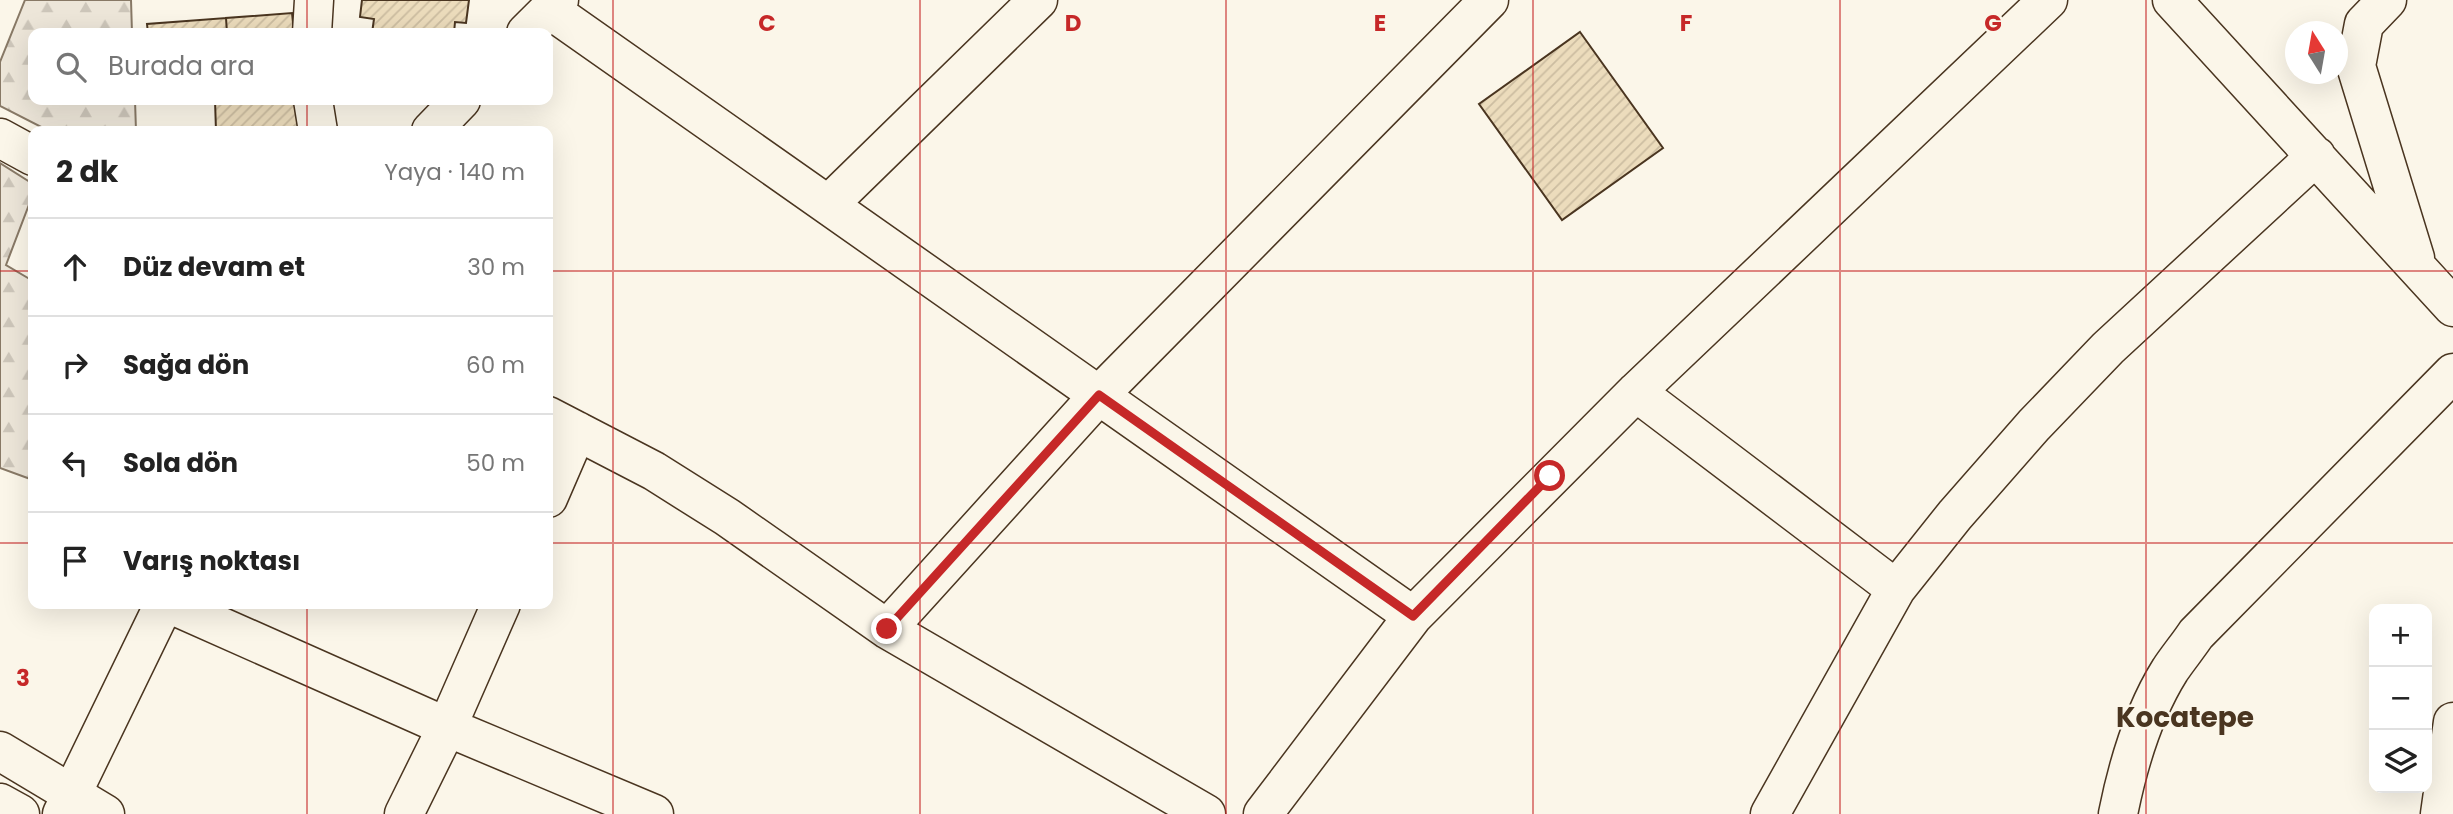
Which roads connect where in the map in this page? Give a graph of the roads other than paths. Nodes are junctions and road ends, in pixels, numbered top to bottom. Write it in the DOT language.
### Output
graph roads {
  1 [pos="314,0"];
  2 [pos="1038,0"];
  3 [pos="1489,0"];
  4 [pos="2048,0"];
  5 [pos="2172,0"];
  6 [pos="2387,0"];
  7 [pos="545,14"];
  8 [pos="312,28"];
  9 [pos="314,105"];
  10 [pos="456,105"];
  11 [pos="317,126"];
  12 [pos="436,126"];
  13 [pos="0,138"];
  14 [pos="28,153"];
  15 [pos="2316,156"];
  16 [pos="828,205"];
  17 [pos="2419,271"];
  18 [pos="2453,307"];
  19 [pos="2453,373"];
  20 [pos="1636,392"];
  21 [pos="1099,395"];
  22 [pos="562,424"];
  23 [pos="553,472"];
  24 [pos="1896,589"];
  25 [pos="164,609"];
  26 [pos="178,609"];
  27 [pos="499,609"];
  28 [pos="1413,616"];
  29 [pos="887,629"];
  30 [pos="2453,722"];
  31 [pos="447,727"];
  32 [pos="0,751"];
  33 [pos="0,803"];
  34 [pos="66,805"];
  35 [pos="20,814"];
  36 [pos="105,814"];
  37 [pos="404,814"];
  38 [pos="654,814"];
  39 [pos="1206,814"];
  40 [pos="1263,814"];
  41 [pos="1770,814"];
  42 [pos="2118,814"];
  43 [pos="2440,814"];
  1 -- 8 [label="street"];
  2 -- 16 [label="street"];
  3 -- 21 [label="street"];
  4 -- 20 [label="street"];
  5 -- 15 [label="street"];
  6 -- 17 [label="street"];
  7 -- 16 [label="street"];
  9 -- 11 [label="street"];
  10 -- 12 [label="street"];
  13 -- 14 [label="street"];
  15 -- 17 [label="street"];
  15 -- 24 [label="street"];
  16 -- 21 [label="street"];
  17 -- 18 [label="street"];
  19 -- 42 [label="street"];
  20 -- 24 [label="street"];
  20 -- 28 [label="street"];
  21 -- 28 [label="street"];
  21 -- 29 [label="street"];
  22 -- 23 [label="street"];
  22 -- 29 [label="street"];
  24 -- 41 [label="street"];
  25 -- 34 [label="street"];
  26 -- 31 [label="street"];
  27 -- 31 [label="street"];
  28 -- 40 [label="street"];
  29 -- 39 [label="street"];
  30 -- 43 [label="street"];
  31 -- 37 [label="street"];
  31 -- 38 [label="street"];
  32 -- 34 [label="street"];
  33 -- 35 [label="street"];
  34 -- 36 [label="street"];
}
